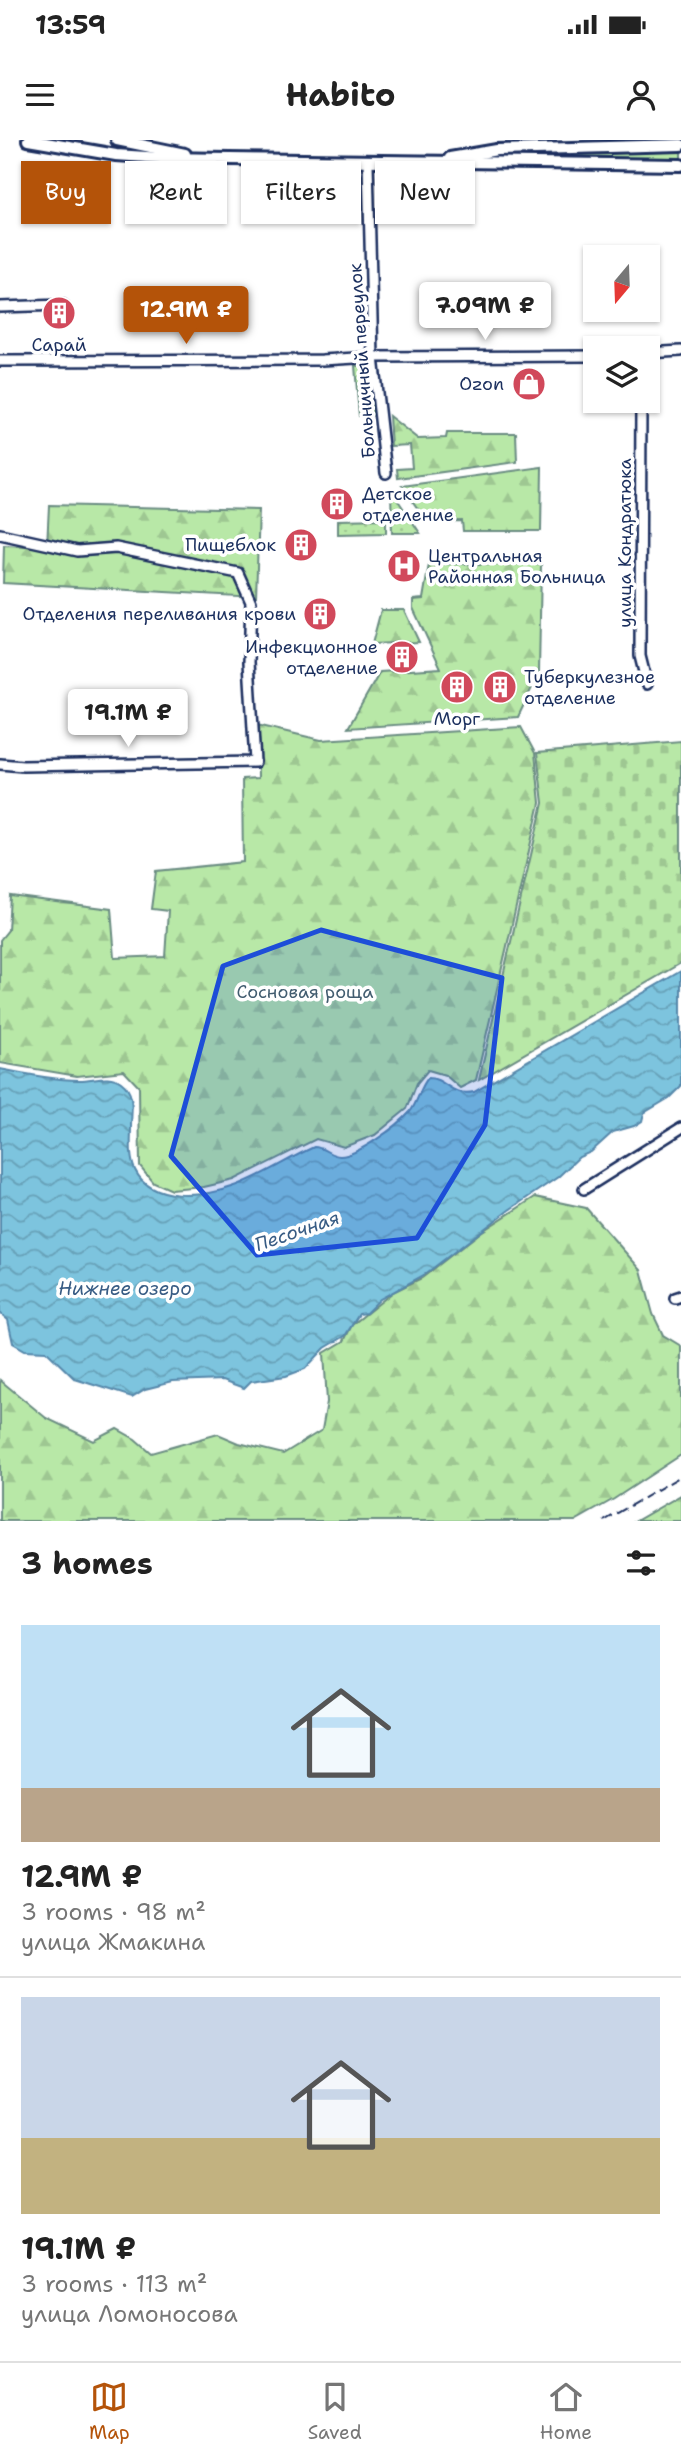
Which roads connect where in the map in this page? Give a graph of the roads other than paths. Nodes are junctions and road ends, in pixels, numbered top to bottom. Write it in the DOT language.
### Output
graph roads {
  1 [pos="28,140"];
  2 [pos="117,140"];
  3 [pos="131,143"];
  4 [pos="681,145"];
  5 [pos="497,150"];
  6 [pos="128,156"];
  7 [pos="212,159"];
  8 [pos="439,161"];
  9 [pos="368,163"];
  10 [pos="375,163"];
  11 [pos="475,164"];
  12 [pos="498,164"];
  13 [pos="681,165"];
  14 [pos="63,305"];
  15 [pos="0,307"];
  16 [pos="681,351"];
  17 [pos="660,352"];
  18 [pos="583,356"];
  19 [pos="373,357"];
  20 [pos="0,361"];
  21 [pos="641,413"];
  22 [pos="386,473"];
  23 [pos="0,534"];
  24 [pos="647,684"];
  25 [pos="0,764"];
  26 [pos="681,1128"];
  27 [pos="584,1189"];
  1 -- 6 [label="main road"];
  2 -- 3 [label="main road"];
  3 -- 6 [label="main road"];
  3 -- 7 [label="main road"];
  4 -- 5 [label="main road"];
  5 -- 8 [label="main road"];
  5 -- 12 [label="main road"];
  6 -- 7 [label="main road"];
  7 -- 9 [label="main road"];
  9 -- 10 [label="main road"];
  9 -- 19 [label="street, Больничный переулок"];
  11 -- 12 [label="main road"];
  12 -- 13 [label="main road"];
  14 -- 15 [label="street"];
  16 -- 17 [label="street"];
  18 -- 19 [label="street"];
  19 -- 20 [label="street"];
  19 -- 22 [label="street, Больничный переулок"];
  21 -- 24 [label="street, улица Кондратюка"];
  23 -- 25 [label="street"];
  26 -- 27 [label="street"];
}
